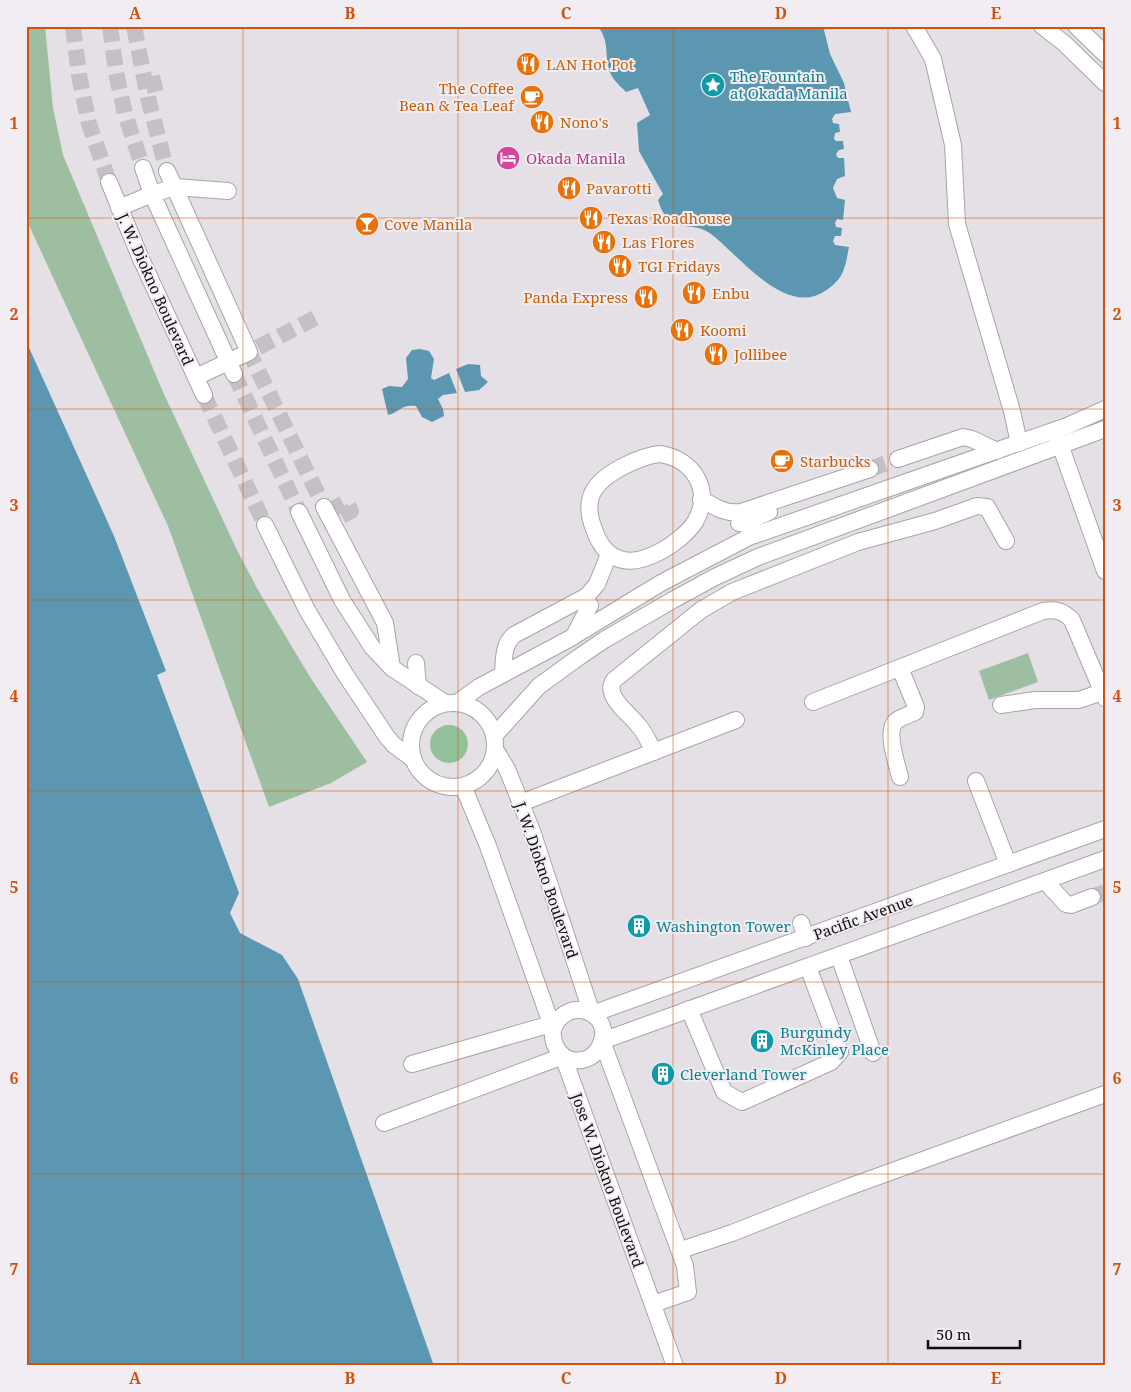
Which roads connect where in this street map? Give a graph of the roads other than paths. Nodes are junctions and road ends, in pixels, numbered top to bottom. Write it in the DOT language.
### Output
graph roads {
  1 [pos="914,26"];
  2 [pos="1042,26"];
  3 [pos="1076,26"];
  4 [pos="1105,54"];
  5 [pos="1105,83"];
  6 [pos="142,168"];
  7 [pos="167,171"];
  8 [pos="109,182"];
  9 [pos="174,187"];
  10 [pos="228,191"];
  11 [pos="152,194"];
  12 [pos="119,208"];
  13 [pos="231,368"];
  14 [pos="196,377"];
  15 [pos="204,395"];
  16 [pos="1105,410"];
  17 [pos="1105,429"];
  18 [pos="1055,430"];
  19 [pos="1019,443"];
  20 [pos="1061,446"];
  21 [pos="997,451"];
  22 [pos="898,459"];
  23 [pos="859,472"];
  24 [pos="867,497"];
  25 [pos="702,499"];
  26 [pos="796,502"];
  27 [pos="299,512"];
  28 [pos="329,514"];
  29 [pos="802,520"];
  30 [pos="739,523"];
  31 [pos="265,525"];
  32 [pos="1006,541"];
  33 [pos="609,554"];
  34 [pos="1102,554"];
  35 [pos="1105,571"];
  36 [pos="590,605"];
  37 [pos="574,636"];
  38 [pos="416,662"];
  39 [pos="392,668"];
  40 [pos="900,668"];
  41 [pos="502,674"];
  42 [pos="418,686"];
  43 [pos="1104,695"];
  44 [pos="813,702"];
  45 [pos="451,703"];
  46 [pos="1001,705"];
  47 [pos="736,720"];
  48 [pos="494,743"];
  49 [pos="654,752"];
  50 [pos="413,758"];
  51 [pos="900,776"];
  52 [pos="976,781"];
  53 [pos="463,786"];
  54 [pos="521,803"];
  55 [pos="1105,829"];
  56 [pos="1105,859"];
  57 [pos="1008,864"];
  58 [pos="1044,881"];
  59 [pos="1092,897"];
  60 [pos="839,956"];
  61 [pos="808,967"];
  62 [pos="689,1009"];
  63 [pos="592,1014"];
  64 [pos="552,1026"];
  65 [pos="602,1041"];
  66 [pos="873,1054"];
  67 [pos="563,1056"];
  68 [pos="412,1064"];
  69 [pos="1105,1094"];
  70 [pos="384,1122"];
  71 [pos="681,1250"];
  72 [pos="653,1304"];
  73 [pos="675,1366"];
  1 -- 19 [label="street"];
  2 -- 5 [label="street"];
  3 -- 4 [label="street"];
  6 -- 11 [label="street"];
  7 -- 9 [label="street"];
  8 -- 12 [label="street, J. W. Diokno Boulevard"];
  9 -- 10 [label="street"];
  9 -- 11 [label="street"];
  9 -- 13 [label="street"];
  11 -- 12 [label="street"];
  11 -- 13 [label="street"];
  12 -- 14 [label="street, J. W. Diokno Boulevard"];
  13 -- 14 [label="street"];
  14 -- 15 [label="street, J. W. Diokno Boulevard"];
  16 -- 18 [label="street"];
  17 -- 20 [label="street"];
  18 -- 19 [label="street"];
  18 -- 20 [label="street"];
  19 -- 21 [label="street"];
  20 -- 34 [label="street"];
  20 -- 48 [label="street"];
  21 -- 22 [label="street"];
  21 -- 24 [label="street"];
  23 -- 24 [label="street"];
  23 -- 25 [label="street"];
  23 -- 26 [label="street"];
  24 -- 29 [label="street"];
  25 -- 33 [label="street"];
  25 -- 33 [label="street"];
  26 -- 29 [label="street"];
  26 -- 30 [label="street"];
  27 -- 39 [label="street"];
  28 -- 39 [label="street"];
  29 -- 37 [label="street"];
  31 -- 50 [label="street"];
  32 -- 49 [label="street"];
  33 -- 41 [label="street"];
  34 -- 35 [label="street"];
  36 -- 37 [label="street"];
  37 -- 41 [label="street"];
  38 -- 42 [label="street"];
  39 -- 42 [label="street"];
  40 -- 43 [label="street"];
  40 -- 44 [label="street"];
  40 -- 51 [label="street"];
  41 -- 45 [label="street"];
  42 -- 45 [label="street"];
  43 -- 46 [label="street"];
  45 -- 48 [label="street"];
  45 -- 50 [label="street"];
  47 -- 49 [label="street"];
  48 -- 53 [label="street"];
  48 -- 54 [label="street, J. W. Diokno Boulevard"];
  49 -- 54 [label="street"];
  50 -- 53 [label="street"];
  52 -- 57 [label="street"];
  53 -- 64 [label="street"];
  54 -- 63 [label="street, J. W. Diokno Boulevard"];
  55 -- 57 [label="street, Pacific Avenue"];
  56 -- 58 [label="street, Pacific Avenue"];
  57 -- 63 [label="street, Pacific Avenue"];
  58 -- 59 [label="street"];
  58 -- 60 [label="street, Pacific Avenue"];
  60 -- 61 [label="street, Pacific Avenue"];
  60 -- 66 [label="street"];
  61 -- 62 [label="street, Pacific Avenue"];
  61 -- 62 [label="street"];
  62 -- 65 [label="street, Pacific Avenue"];
  63 -- 64 [label="street"];
  63 -- 65 [label="street"];
  64 -- 67 [label="street"];
  64 -- 68 [label="street"];
  65 -- 67 [label="street"];
  65 -- 71 [label="street"];
  67 -- 70 [label="street"];
  67 -- 72 [label="street, Jose W. Diokno Boulevard"];
  69 -- 71 [label="street"];
  71 -- 72 [label="street"];
  72 -- 73 [label="street, Jose W. Diokno Boulevard"];
}
